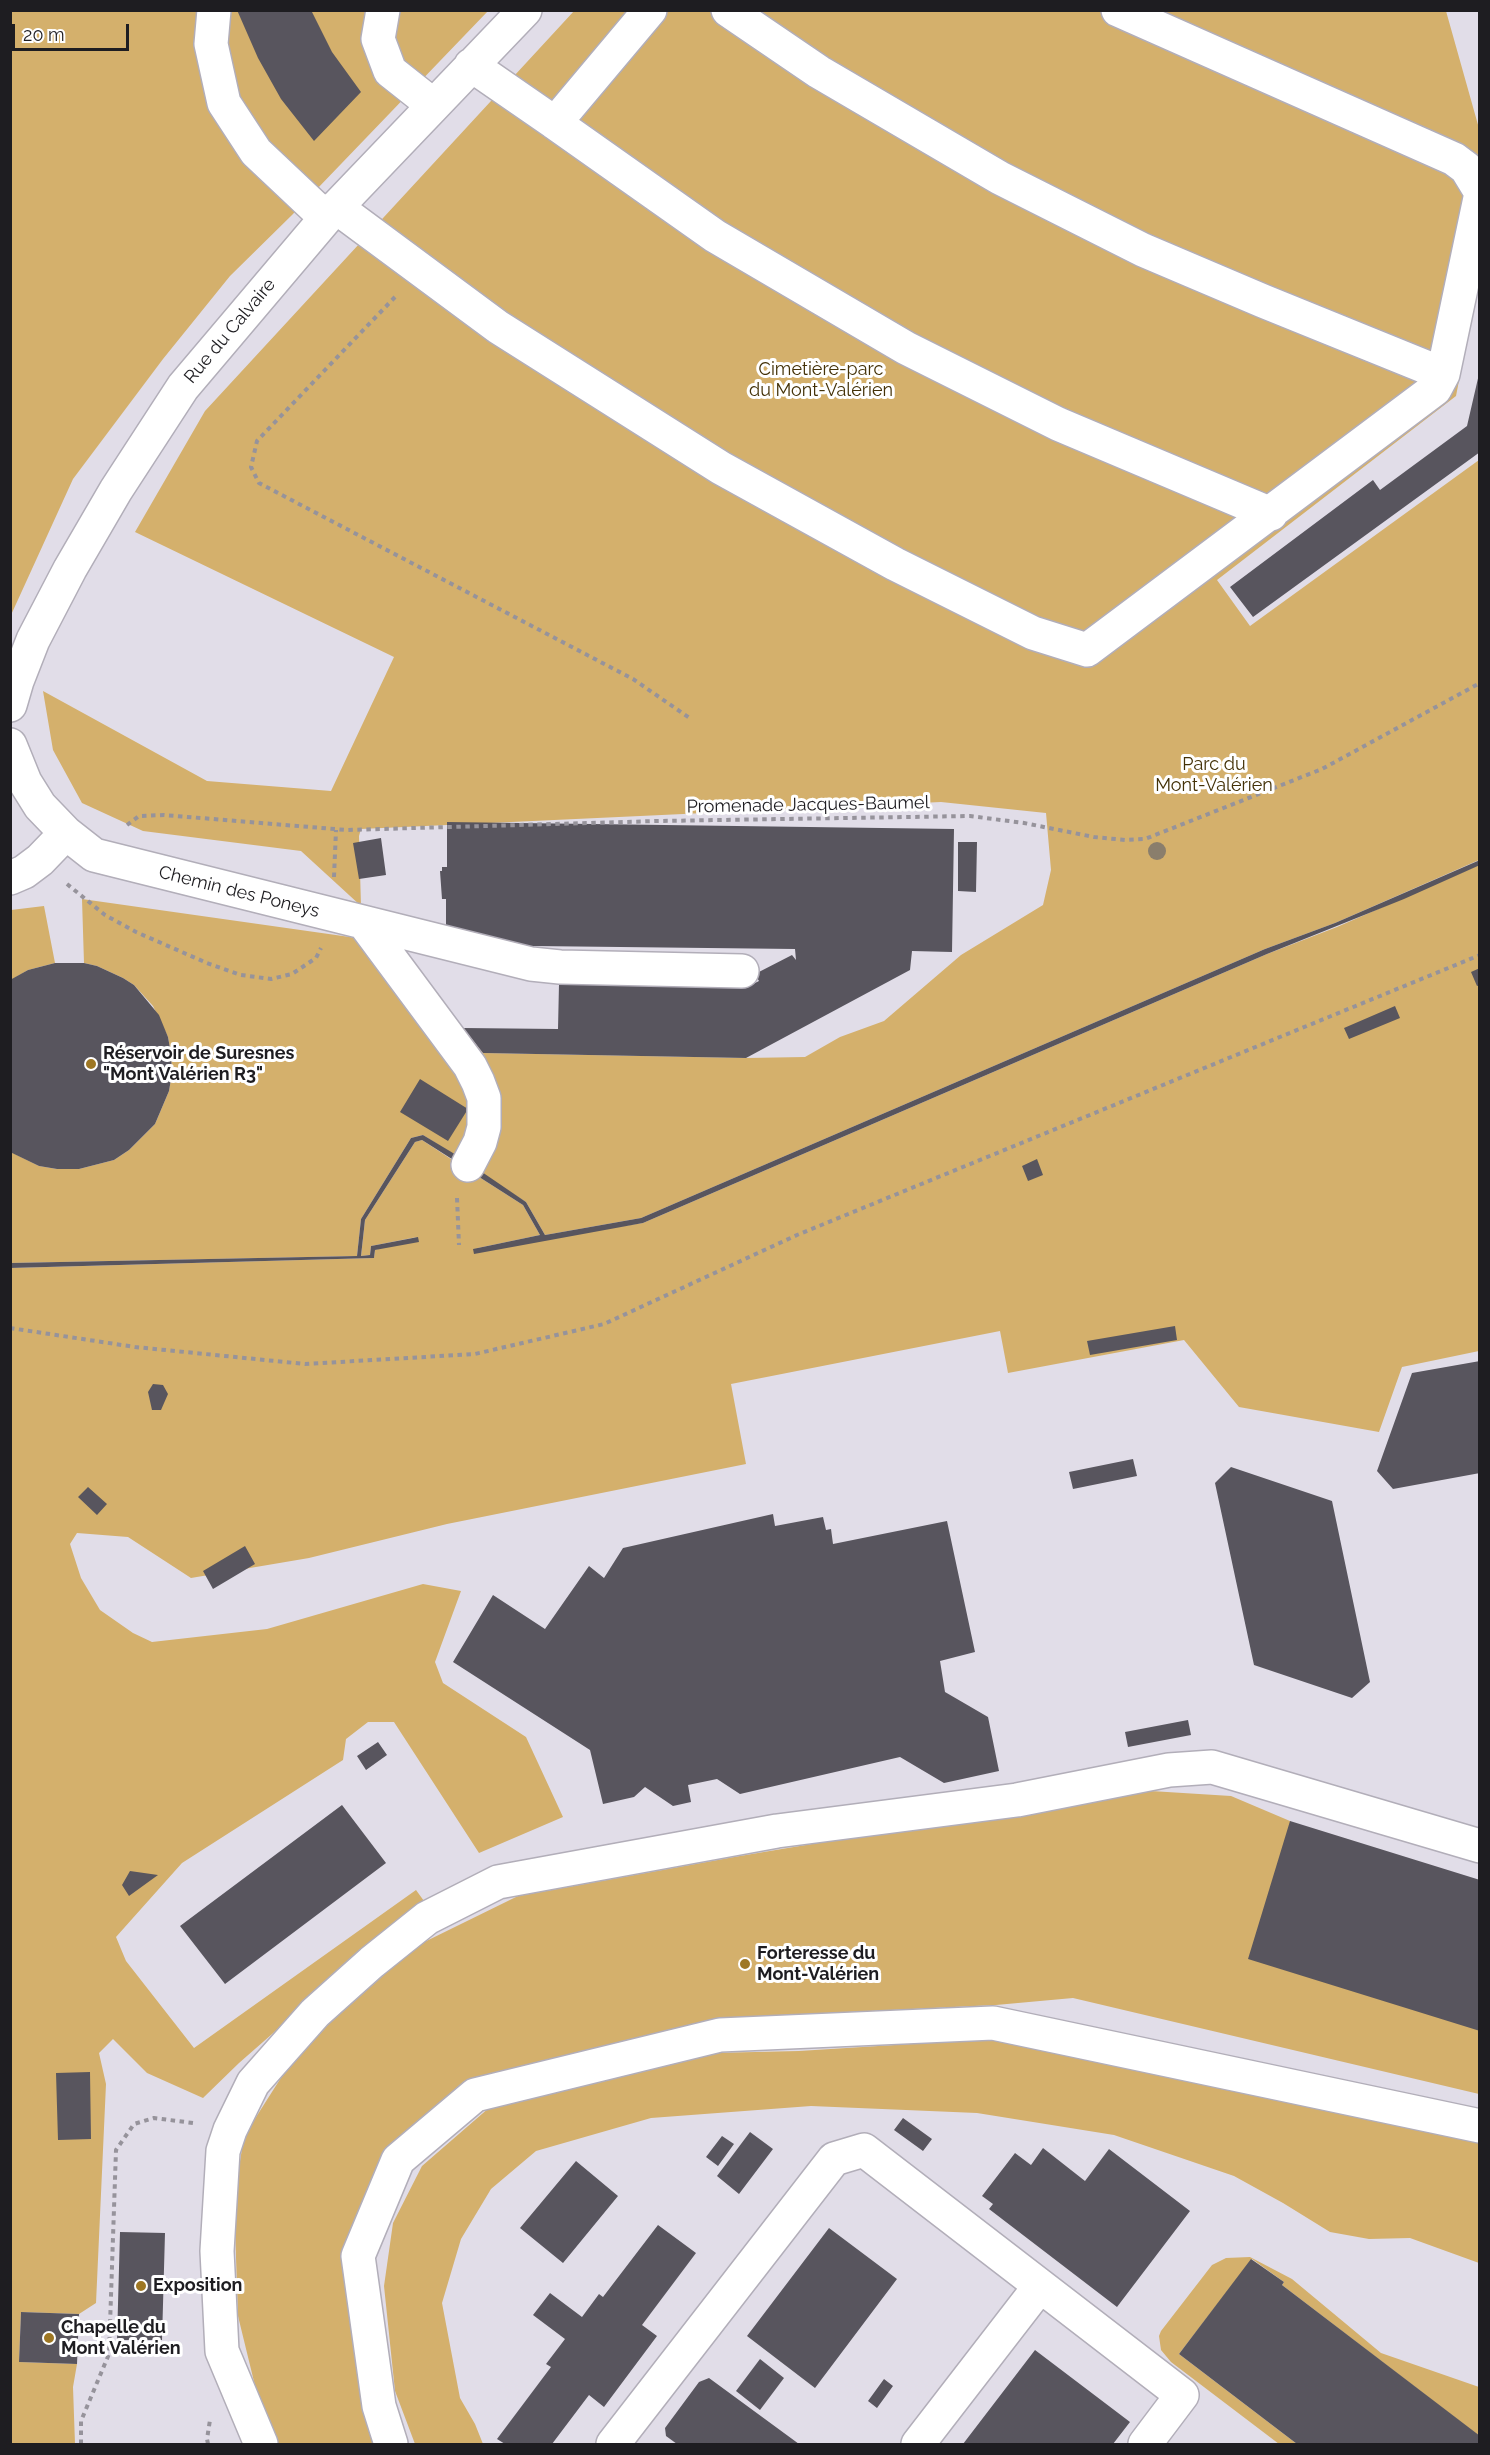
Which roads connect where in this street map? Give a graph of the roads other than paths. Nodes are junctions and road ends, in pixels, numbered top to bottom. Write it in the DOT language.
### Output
graph roads {
  1 [pos="214,10"];
  2 [pos="383,10"];
  3 [pos="525,10"];
  4 [pos="650,10"];
  5 [pos="728,10"];
  6 [pos="1118,10"];
  7 [pos="471,65"];
  8 [pos="433,105"];
  9 [pos="555,123"];
  10 [pos="1479,191"];
  11 [pos="1479,198"];
  12 [pos="331,213"];
  13 [pos="1472,270"];
  14 [pos="1443,374"];
  15 [pos="1271,514"];
  16 [pos="10,705"];
  17 [pos="10,745"];
  18 [pos="66,832"];
  19 [pos="10,878"];
  20 [pos="374,925"];
  21 [pos="742,971"];
  22 [pos="468,1165"];
  23 [pos="1479,1846"];
  24 [pos="1479,2126"];
  25 [pos="1040,2286"];
  26 [pos="261,2445"];
  27 [pos="391,2445"];
  28 [pos="613,2445"];
  29 [pos="918,2445"];
  30 [pos="1145,2445"];
  1 -- 12 [label="street"];
  2 -- 8 [label="street"];
  3 -- 7 [label="street, Rue du Calvaire"];
  4 -- 9 [label="street"];
  5 -- 14 [label="street"];
  6 -- 10 [label="street"];
  7 -- 8 [label="street, Rue du Calvaire"];
  7 -- 9 [label="street"];
  8 -- 12 [label="street, Rue du Calvaire"];
  9 -- 15 [label="street"];
  11 -- 13 [label="street"];
  12 -- 15 [label="street"];
  12 -- 16 [label="street, Rue du Calvaire"];
  13 -- 14 [label="street"];
  14 -- 15 [label="street"];
  17 -- 18 [label="street"];
  18 -- 19 [label="street"];
  18 -- 20 [label="street, Chemin des Poneys"];
  20 -- 21 [label="street, Chemin des Poneys"];
  20 -- 22 [label="street"];
  23 -- 26 [label="street"];
  24 -- 27 [label="street"];
  25 -- 28 [label="street"];
  25 -- 29 [label="street"];
  25 -- 30 [label="street"];
}
